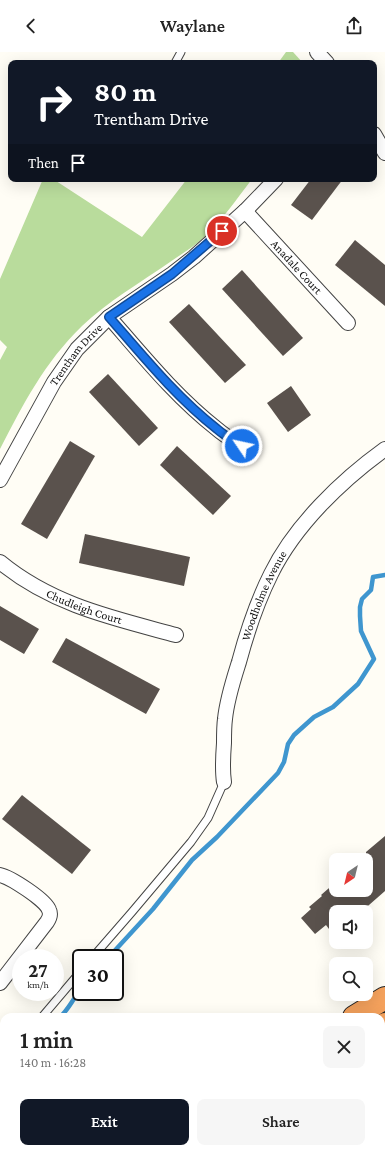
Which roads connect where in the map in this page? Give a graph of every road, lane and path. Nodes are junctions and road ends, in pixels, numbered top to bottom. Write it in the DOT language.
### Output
graph roads {
  1 [pos="317,52"];
  2 [pos="324,60"];
  3 [pos="377,139"];
  4 [pos="385,153"];
  5 [pos="273,182"];
  6 [pos="244,211"];
  7 [pos="109,317"];
  8 [pos="348,323"];
  9 [pos="242,446"];
  10 [pos="385,449"];
  11 [pos="0,480"];
  12 [pos="0,562"];
  13 [pos="176,635"];
  14 [pos="224,782"];
  15 [pos="0,875"];
  16 [pos="100,949"];
  17 [pos="72,982"];
  18 [pos="0,983"];
  19 [pos="385,998"];
  20 [pos="45,1013"];
  21 [pos="361,1013"];
  1 -- 2 [label="street"];
  3 -- 4 [label="street"];
  5 -- 6 [label="street, Trentham Drive"];
  6 -- 7 [label="street, Trentham Drive"];
  6 -- 8 [label="street, Anadale Court"];
  7 -- 9 [label="street"];
  7 -- 11 [label="street, Trentham Drive"];
  10 -- 14 [label="street, Woodholme Avenue"];
  12 -- 13 [label="street, Chudleigh Court"];
  14 -- 16 [label="lane"];
  15 -- 18 [label="street"];
  17 -- 20 [label="lane"];
  19 -- 21 [label="highway"];
}
